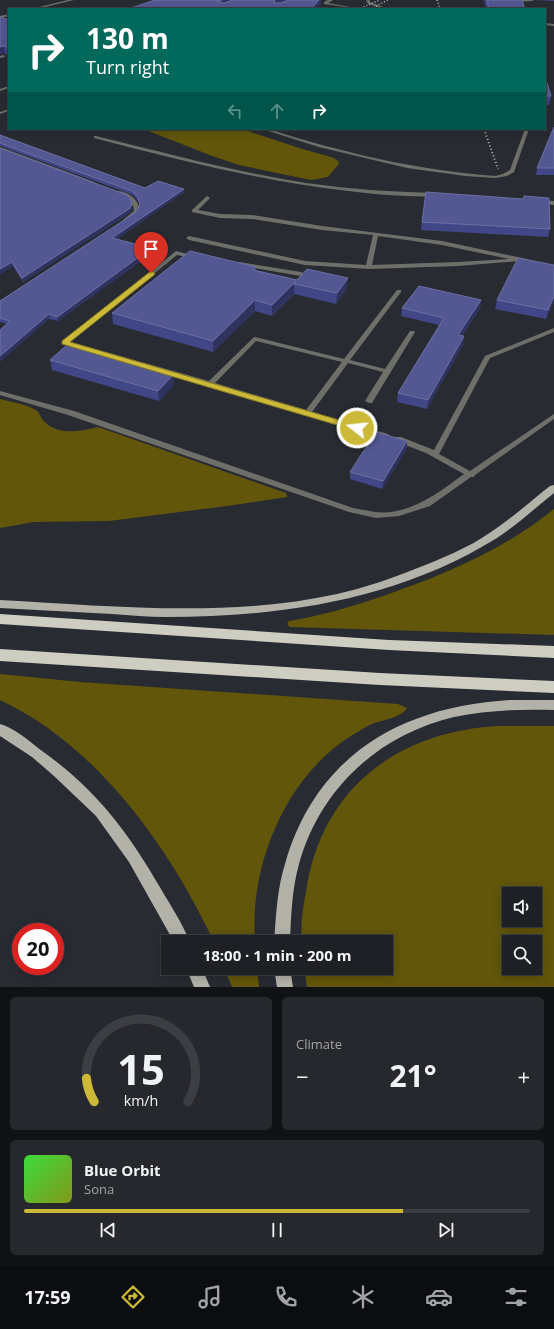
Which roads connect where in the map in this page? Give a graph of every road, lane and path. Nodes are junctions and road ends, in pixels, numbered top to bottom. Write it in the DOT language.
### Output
graph roads {
  1 [pos="72,0"];
  2 [pos="331,0"];
  3 [pos="368,0"];
  4 [pos="509,1"];
  5 [pos="532,1"];
  6 [pos="39,7"];
  7 [pos="36,8"];
  8 [pos="42,8"];
  9 [pos="346,8"];
  10 [pos="383,8"];
  11 [pos="267,130"];
  12 [pos="527,130"];
  13 [pos="96,137"];
  14 [pos="0,148"];
  15 [pos="99,186"];
  16 [pos="112,190"];
  17 [pos="440,195"];
  18 [pos="207,198"];
  19 [pos="532,201"];
  20 [pos="554,203"];
  21 [pos="120,224"];
  22 [pos="376,234"];
  23 [pos="189,238"];
  24 [pos="200,257"];
  25 [pos="518,260"];
  26 [pos="231,262"];
  27 [pos="532,262"];
  28 [pos="369,267"];
  29 [pos="301,274"];
  30 [pos="399,291"];
  31 [pos="554,330"];
  32 [pos="412,332"];
  33 [pos="346,361"];
  34 [pos="386,371"];
  35 [pos="210,384"];
  36 [pos="0,392"];
  37 [pos="369,401"];
  38 [pos="307,414"];
  39 [pos="554,416"];
  40 [pos="435,455"];
  41 [pos="471,475"];
  42 [pos="554,488"];
  43 [pos="0,604"];
  44 [pos="0,619"];
  45 [pos="554,652"];
  46 [pos="0,655"];
  47 [pos="554,687"];
  48 [pos="554,704"];
  49 [pos="0,729"];
  50 [pos="178,935"];
  51 [pos="282,935"];
  52 [pos="197,975"];
  53 [pos="283,975"];
  54 [pos="202,987"];
  55 [pos="285,987"];
  1 -- 6 [label="lane"];
  2 -- 9 [label="lane"];
  3 -- 10 [label="lane"];
  4 -- 5 [label="lane"];
  6 -- 7 [label="lane"];
  6 -- 8 [label="lane"];
  11 -- 12 [label="lane"];
  13 -- 17 [label="lane"];
  14 -- 15 [label="lane"];
  16 -- 21 [label="lane"];
  18 -- 22 [label="lane"];
  19 -- 20 [label="lane"];
  22 -- 25 [label="lane"];
  22 -- 28 [label="lane"];
  23 -- 28 [label="lane"];
  24 -- 35 [label="lane"];
  25 -- 27 [label="lane"];
  25 -- 28 [label="lane"];
  26 -- 29 [label="lane"];
  30 -- 33 [label="lane"];
  31 -- 40 [label="lane"];
  32 -- 34 [label="lane"];
  33 -- 34 [label="lane"];
  33 -- 35 [label="lane"];
  33 -- 38 [label="lane"];
  34 -- 37 [label="lane"];
  35 -- 38 [label="lane"];
  36 -- 41 [label="lane"];
  38 -- 40 [label="lane"];
  39 -- 41 [label="lane"];
  40 -- 41 [label="lane"];
  42 -- 43 [label="main road"];
  44 -- 45 [label="highway"];
  46 -- 47 [label="highway"];
  48 -- 51 [label="main road"];
  49 -- 50 [label="main road"];
  52 -- 54 [label="main road"];
  53 -- 55 [label="main road"];
}
